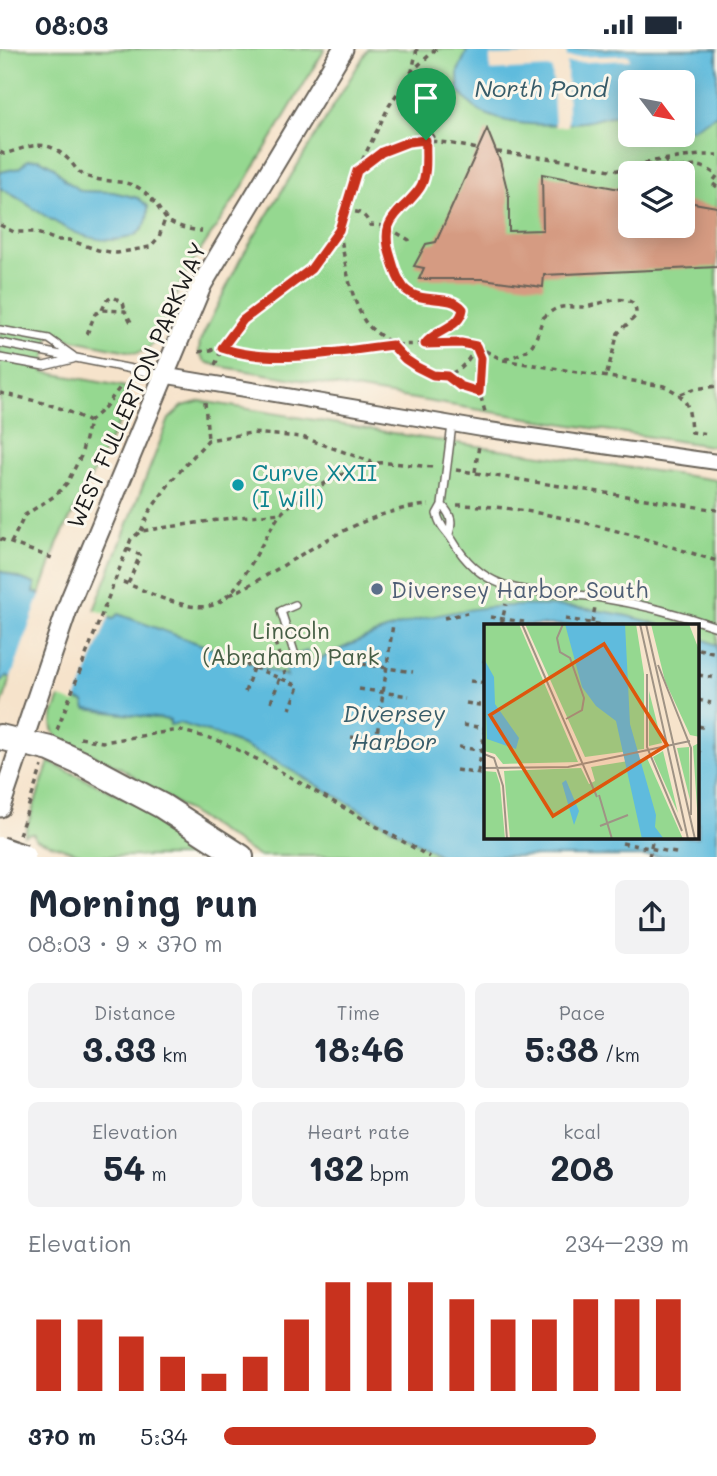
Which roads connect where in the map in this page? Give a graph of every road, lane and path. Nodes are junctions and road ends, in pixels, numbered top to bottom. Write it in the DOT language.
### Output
graph roads {
  1 [pos="343,49"];
  2 [pos="417,49"];
  3 [pos="436,49"];
  4 [pos="412,71"];
  5 [pos="426,140"];
  6 [pos="437,141"];
  7 [pos="477,149"];
  8 [pos="0,152"];
  9 [pos="497,152"];
  10 [pos="717,155"];
  11 [pos="664,159"];
  12 [pos="357,171"];
  13 [pos="717,175"];
  14 [pos="717,187"];
  15 [pos="345,212"];
  16 [pos="165,219"];
  17 [pos="0,225"];
  18 [pos="388,227"];
  19 [pos="339,230"];
  20 [pos="202,231"];
  21 [pos="410,245"];
  22 [pos="102,310"];
  23 [pos="125,311"];
  24 [pos="133,326"];
  25 [pos="0,330"];
  26 [pos="88,334"];
  27 [pos="0,343"];
  28 [pos="425,344"];
  29 [pos="392,345"];
  30 [pos="476,346"];
  31 [pos="222,348"];
  32 [pos="199,352"];
  33 [pos="0,358"];
  34 [pos="77,358"];
  35 [pos="503,360"];
  36 [pos="215,365"];
  37 [pos="162,375"];
  38 [pos="447,376"];
  39 [pos="606,378"];
  40 [pos="121,386"];
  41 [pos="717,386"];
  42 [pos="479,392"];
  43 [pos="0,393"];
  44 [pos="681,394"];
  45 [pos="205,402"];
  46 [pos="485,412"];
  47 [pos="89,422"];
  48 [pos="452,425"];
  49 [pos="709,434"];
  50 [pos="208,440"];
  51 [pos="479,445"];
  52 [pos="717,462"];
  53 [pos="374,463"];
  54 [pos="436,467"];
  55 [pos="454,470"];
  56 [pos="475,472"];
  57 [pos="431,505"];
  58 [pos="451,505"];
  59 [pos="717,510"];
  60 [pos="281,513"];
  61 [pos="141,531"];
  62 [pos="0,539"];
  63 [pos="11,543"];
  64 [pos="127,549"];
  65 [pos="52,558"];
  66 [pos="717,561"];
  67 [pos="228,596"];
  68 [pos="295,605"];
  69 [pos="506,605"];
  70 [pos="595,610"];
  71 [pos="467,613"];
  72 [pos="490,617"];
  73 [pos="444,618"];
  74 [pos="502,619"];
  75 [pos="565,619"];
  76 [pos="524,622"];
  77 [pos="501,624"];
  78 [pos="592,624"];
  79 [pos="394,626"];
  80 [pos="717,627"];
  81 [pos="272,633"];
  82 [pos="295,655"];
  83 [pos="245,664"];
  84 [pos="362,664"];
  85 [pos="253,668"];
  86 [pos="388,668"];
  87 [pos="413,672"];
  88 [pos="285,674"];
  89 [pos="279,678"];
  90 [pos="470,681"];
  91 [pos="484,684"];
  92 [pos="359,689"];
  93 [pos="245,692"];
  94 [pos="384,692"];
  95 [pos="409,696"];
  96 [pos="700,700"];
  97 [pos="271,702"];
  98 [pos="466,703"];
  99 [pos="711,703"];
  100 [pos="484,706"];
  101 [pos="290,709"];
  102 [pos="355,713"];
  103 [pos="380,717"];
  104 [pos="405,721"];
  105 [pos="463,725"];
  106 [pos="484,726"];
  107 [pos="700,726"];
  108 [pos="706,728"];
  109 [pos="64,736"];
  110 [pos="351,737"];
  111 [pos="77,738"];
  112 [pos="11,739"];
  113 [pos="376,741"];
  114 [pos="402,745"];
  115 [pos="459,747"];
  116 [pos="484,751"];
  117 [pos="44,761"];
  118 [pos="456,770"];
  119 [pos="478,773"];
  120 [pos="484,774"];
  121 [pos="0,807"];
  122 [pos="653,839"];
  123 [pos="622,843"];
  124 [pos="651,848"];
  125 [pos="13,850"];
  126 [pos="681,854"];
  127 [pos="241,856"];
  128 [pos="430,856"];
  129 [pos="649,856"];
  1 -- 37 [label="main road, WEST FULLERTON PARKWAY"];
  2 -- 4 [label="path"];
  3 -- 4 [label="path"];
  4 -- 6 [label="path"];
  4 -- 12 [label="path"];
  5 -- 6 [label="path"];
  5 -- 12 [label="path"];
  5 -- 18 [label="path"];
  6 -- 7 [label="path"];
  8 -- 16 [label="path"];
  9 -- 11 [label="path"];
  10 -- 11 [label="path"];
  11 -- 13 [label="path"];
  12 -- 15 [label="path"];
  13 -- 14 [label="path"];
  15 -- 18 [label="path"];
  15 -- 19 [label="path"];
  16 -- 17 [label="path"];
  16 -- 20 [label="path"];
  18 -- 21 [label="path"];
  18 -- 28 [label="path"];
  19 -- 29 [label="path"];
  19 -- 31 [label="path"];
  22 -- 23 [label="path"];
  22 -- 23 [label="path"];
  22 -- 26 [label="path"];
  23 -- 24 [label="path"];
  25 -- 34 [label="lane"];
  27 -- 34 [label="lane"];
  28 -- 29 [label="path"];
  28 -- 30 [label="path"];
  29 -- 31 [label="path"];
  29 -- 38 [label="path"];
  30 -- 35 [label="path"];
  30 -- 38 [label="path"];
  30 -- 42 [label="path"];
  31 -- 32 [label="path"];
  31 -- 36 [label="path"];
  33 -- 34 [label="lane"];
  34 -- 37 [label="lane"];
  35 -- 39 [label="path"];
  35 -- 39 [label="path"];
  37 -- 48 [label="street"];
  37 -- 112 [label="main road, WEST FULLERTON PARKWAY"];
  38 -- 42 [label="path"];
  39 -- 44 [label="path"];
  40 -- 47 [label="path"];
  41 -- 44 [label="path"];
  42 -- 46 [label="path"];
  43 -- 47 [label="path"];
  44 -- 49 [label="path"];
  45 -- 50 [label="path"];
  47 -- 63 [label="path"];
  48 -- 52 [label="street"];
  48 -- 80 [label="lane"];
  50 -- 53 [label="path"];
  50 -- 61 [label="path"];
  51 -- 56 [label="path"];
  53 -- 54 [label="path"];
  53 -- 60 [label="path"];
  55 -- 56 [label="path"];
  56 -- 59 [label="path"];
  57 -- 67 [label="path"];
  58 -- 66 [label="path"];
  60 -- 61 [label="path"];
  60 -- 67 [label="path"];
  61 -- 64 [label="path"];
  62 -- 63 [label="path"];
  63 -- 65 [label="path"];
  64 -- 67 [label="path"];
  64 -- 109 [label="path"];
  68 -- 82 [label="lane"];
  69 -- 74 [label="path"];
  70 -- 78 [label="path"];
  71 -- 73 [label="path"];
  72 -- 74 [label="path"];
  74 -- 76 [label="path"];
  74 -- 77 [label="path"];
  75 -- 78 [label="path"];
  79 -- 86 [label="path"];
  81 -- 88 [label="path"];
  83 -- 85 [label="path"];
  84 -- 86 [label="path"];
  85 -- 89 [label="path"];
  85 -- 93 [label="path"];
  86 -- 87 [label="path"];
  86 -- 94 [label="path"];
  89 -- 97 [label="path"];
  89 -- 101 [label="path"];
  90 -- 91 [label="path"];
  92 -- 94 [label="path"];
  94 -- 95 [label="path"];
  94 -- 103 [label="path"];
  96 -- 99 [label="path"];
  98 -- 100 [label="path"];
  102 -- 103 [label="path"];
  103 -- 104 [label="path"];
  103 -- 113 [label="path"];
  105 -- 106 [label="path"];
  107 -- 108 [label="path"];
  110 -- 113 [label="path"];
  111 -- 128 [label="path"];
  112 -- 121 [label="main road, WEST FULLERTON PARKWAY"];
  112 -- 127 [label="highway"];
  113 -- 114 [label="path"];
  115 -- 116 [label="path"];
  116 -- 119 [label="path"];
  117 -- 125 [label="path"];
  118 -- 119 [label="path"];
  119 -- 120 [label="path"];
  122 -- 124 [label="path"];
  123 -- 124 [label="path"];
  124 -- 126 [label="path"];
  124 -- 129 [label="path"];
}
